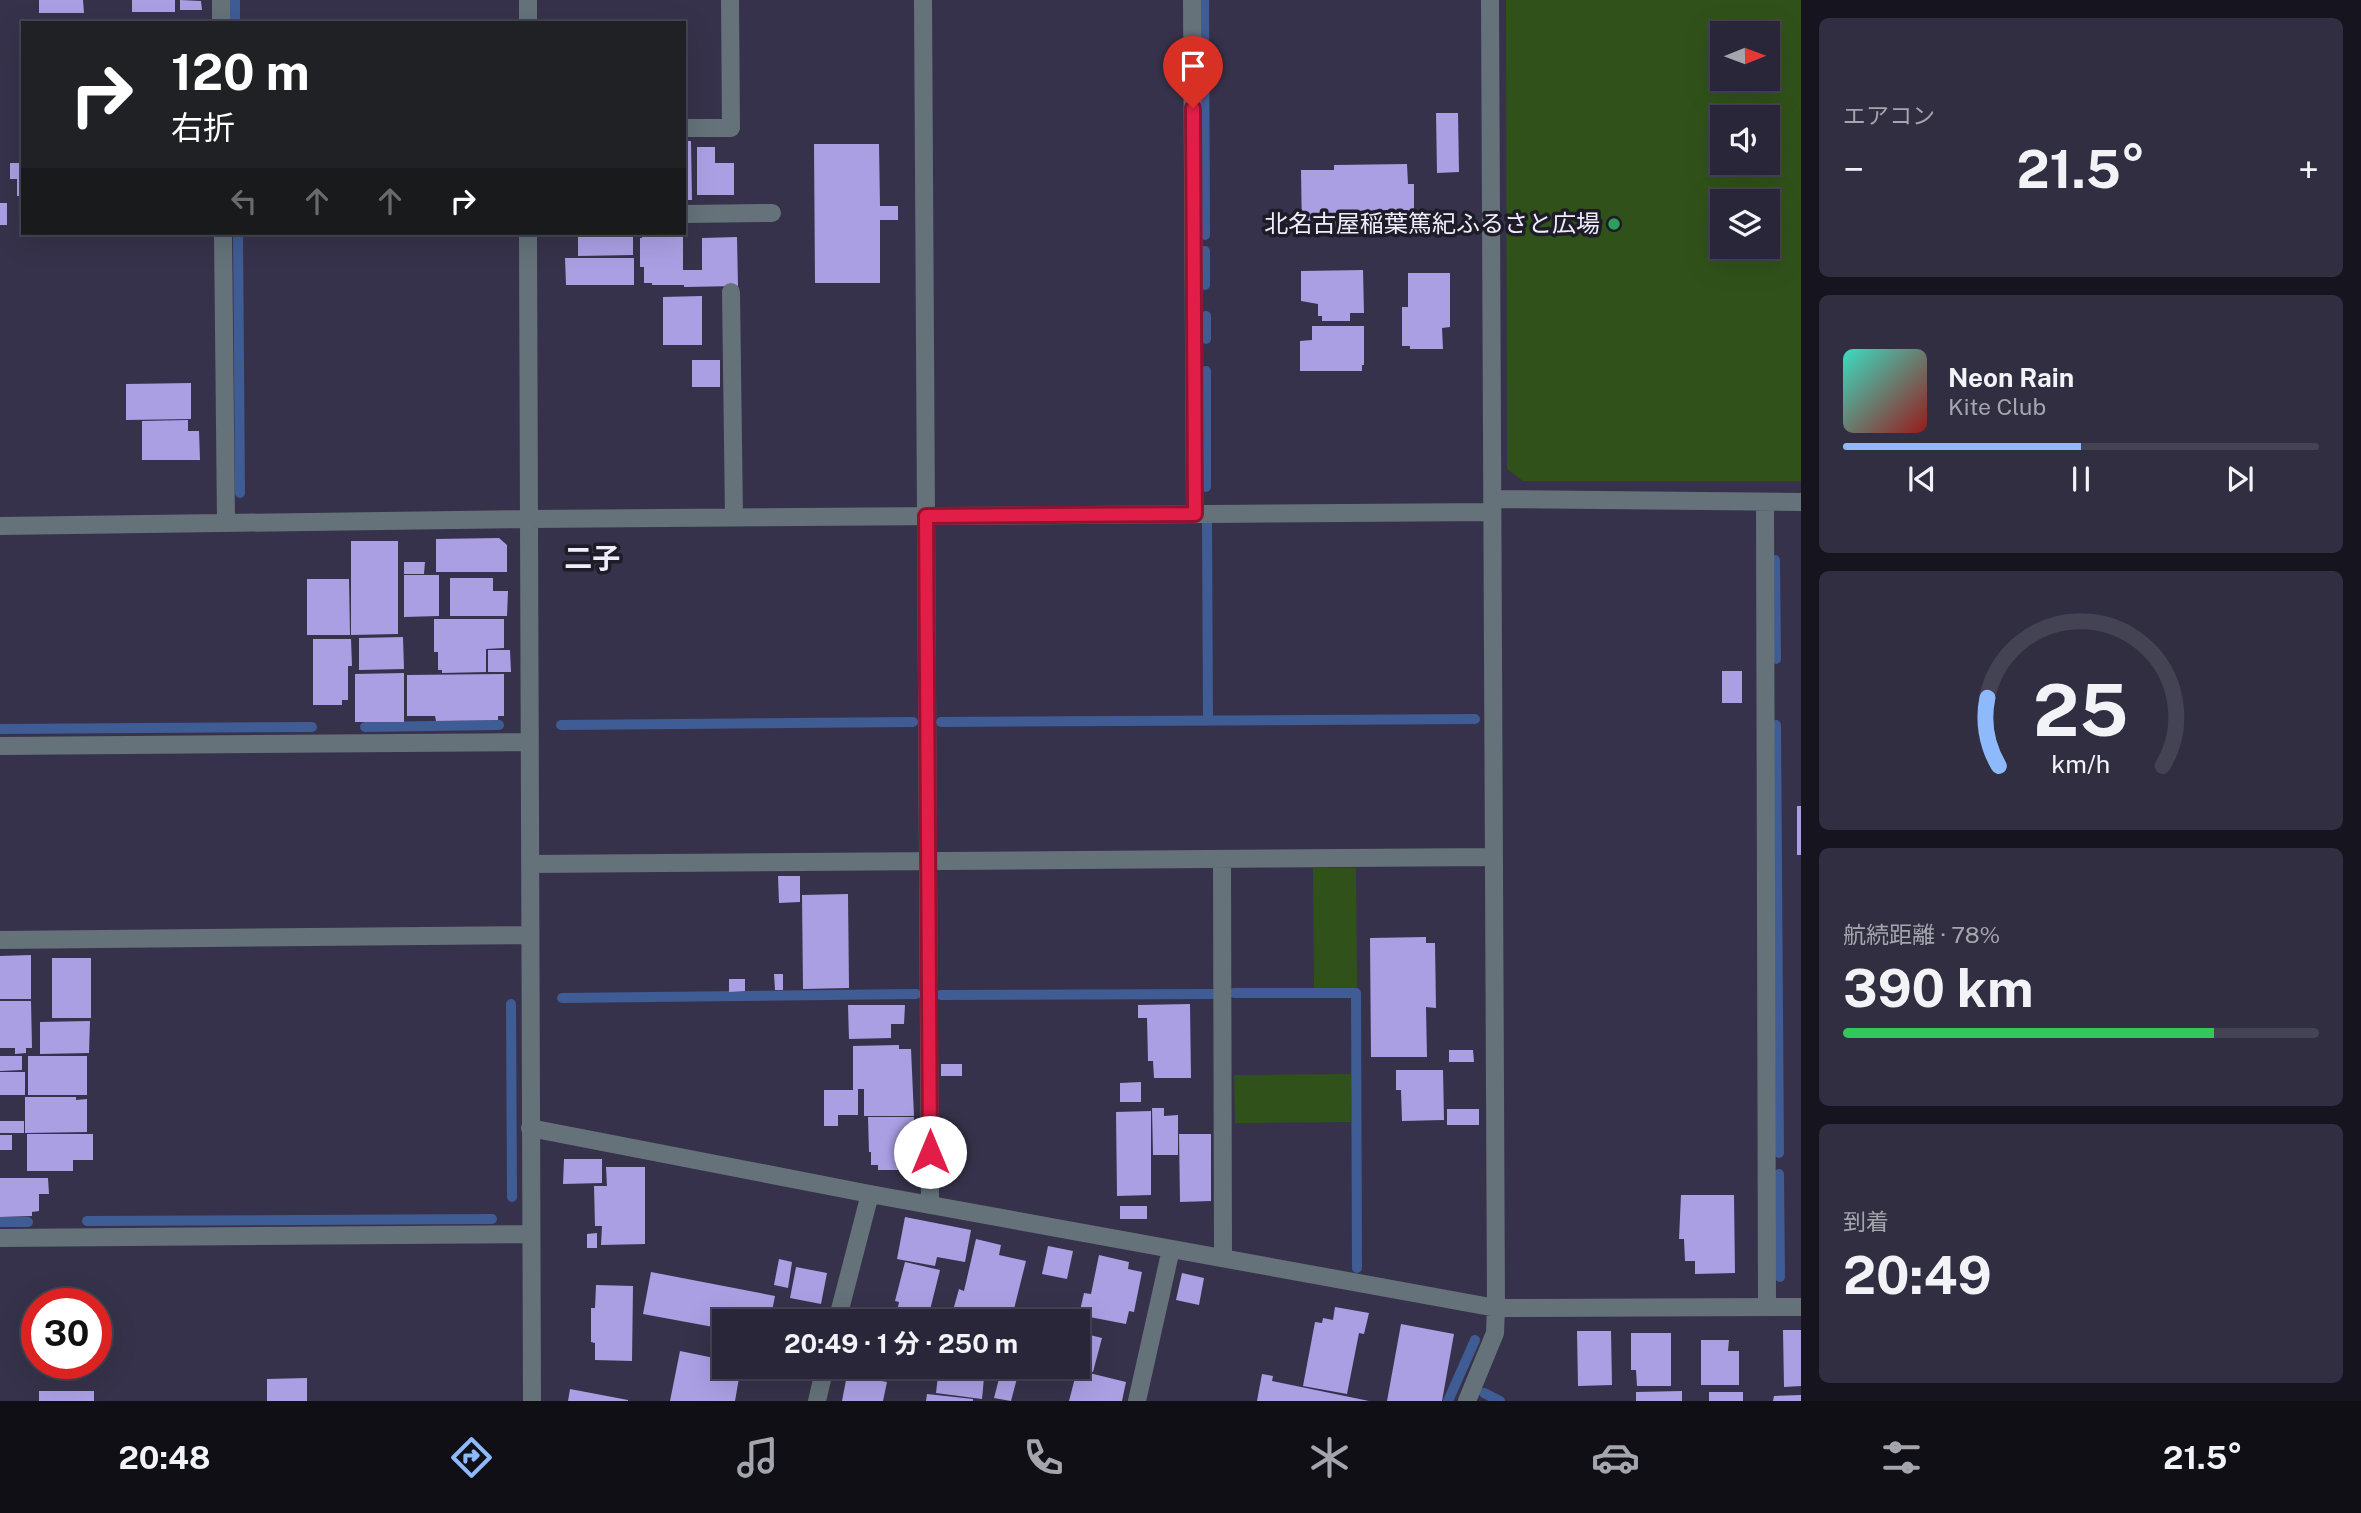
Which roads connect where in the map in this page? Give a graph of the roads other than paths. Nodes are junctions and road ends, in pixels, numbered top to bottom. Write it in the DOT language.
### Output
graph roads {
  1 [pos="221,0"];
  2 [pos="528,0"];
  3 [pos="730,0"];
  4 [pos="923,0"];
  5 [pos="1192,0"];
  6 [pos="1490,0"];
  7 [pos="221,21"];
  8 [pos="528,21"];
  9 [pos="686,128"];
  10 [pos="772,213"];
  11 [pos="686,214"];
  12 [pos="223,235"];
  13 [pos="528,235"];
  14 [pos="731,292"];
  15 [pos="1765,502"];
  16 [pos="1801,502"];
  17 [pos="1492,506"];
  18 [pos="1195,514"];
  19 [pos="926,516"];
  20 [pos="734,517"];
  21 [pos="528,519"];
  22 [pos="226,522"];
  23 [pos="0,526"];
  24 [pos="529,742"];
  25 [pos="0,746"];
  26 [pos="1493,857"];
  27 [pos="1222,859"];
  28 [pos="928,861"];
  29 [pos="530,864"];
  30 [pos="529,935"];
  31 [pos="0,940"];
  32 [pos="530,1128"];
  33 [pos="870,1194"];
  34 [pos="930,1205"];
  35 [pos="531,1234"];
  36 [pos="0,1238"];
  37 [pos="1171,1249"];
  38 [pos="1223,1258"];
  39 [pos="1767,1307"];
  40 [pos="1801,1307"];
  41 [pos="1496,1308"];
  42 [pos="840,1309"];
  43 [pos="822,1379"];
  44 [pos="532,1401"];
  45 [pos="817,1401"];
  46 [pos="1137,1401"];
  47 [pos="1467,1401"];
  1 -- 7 [label="street"];
  2 -- 8 [label="street"];
  3 -- 9 [label="street"];
  4 -- 19 [label="street"];
  5 -- 18 [label="street"];
  6 -- 17 [label="street"];
  10 -- 11 [label="street"];
  12 -- 22 [label="street"];
  13 -- 21 [label="street"];
  14 -- 20 [label="street"];
  15 -- 16 [label="street"];
  15 -- 17 [label="street"];
  15 -- 39 [label="street"];
  17 -- 18 [label="street"];
  17 -- 26 [label="street"];
  18 -- 19 [label="street"];
  19 -- 20 [label="street"];
  19 -- 28 [label="street"];
  20 -- 21 [label="street"];
  21 -- 22 [label="street"];
  21 -- 24 [label="street"];
  22 -- 23 [label="street"];
  24 -- 25 [label="street"];
  24 -- 29 [label="street"];
  26 -- 27 [label="street"];
  26 -- 41 [label="street"];
  27 -- 28 [label="street"];
  27 -- 38 [label="street"];
  28 -- 29 [label="street"];
  28 -- 34 [label="street"];
  29 -- 30 [label="street"];
  30 -- 31 [label="street"];
  30 -- 32 [label="street"];
  32 -- 33 [label="street"];
  32 -- 35 [label="street"];
  33 -- 34 [label="street"];
  33 -- 42 [label="street"];
  34 -- 37 [label="street"];
  35 -- 36 [label="street"];
  35 -- 44 [label="street"];
  37 -- 38 [label="street"];
  37 -- 46 [label="street"];
  38 -- 41 [label="street"];
  39 -- 40 [label="street"];
  39 -- 41 [label="street"];
  41 -- 47 [label="street"];
  43 -- 45 [label="street"];
}
